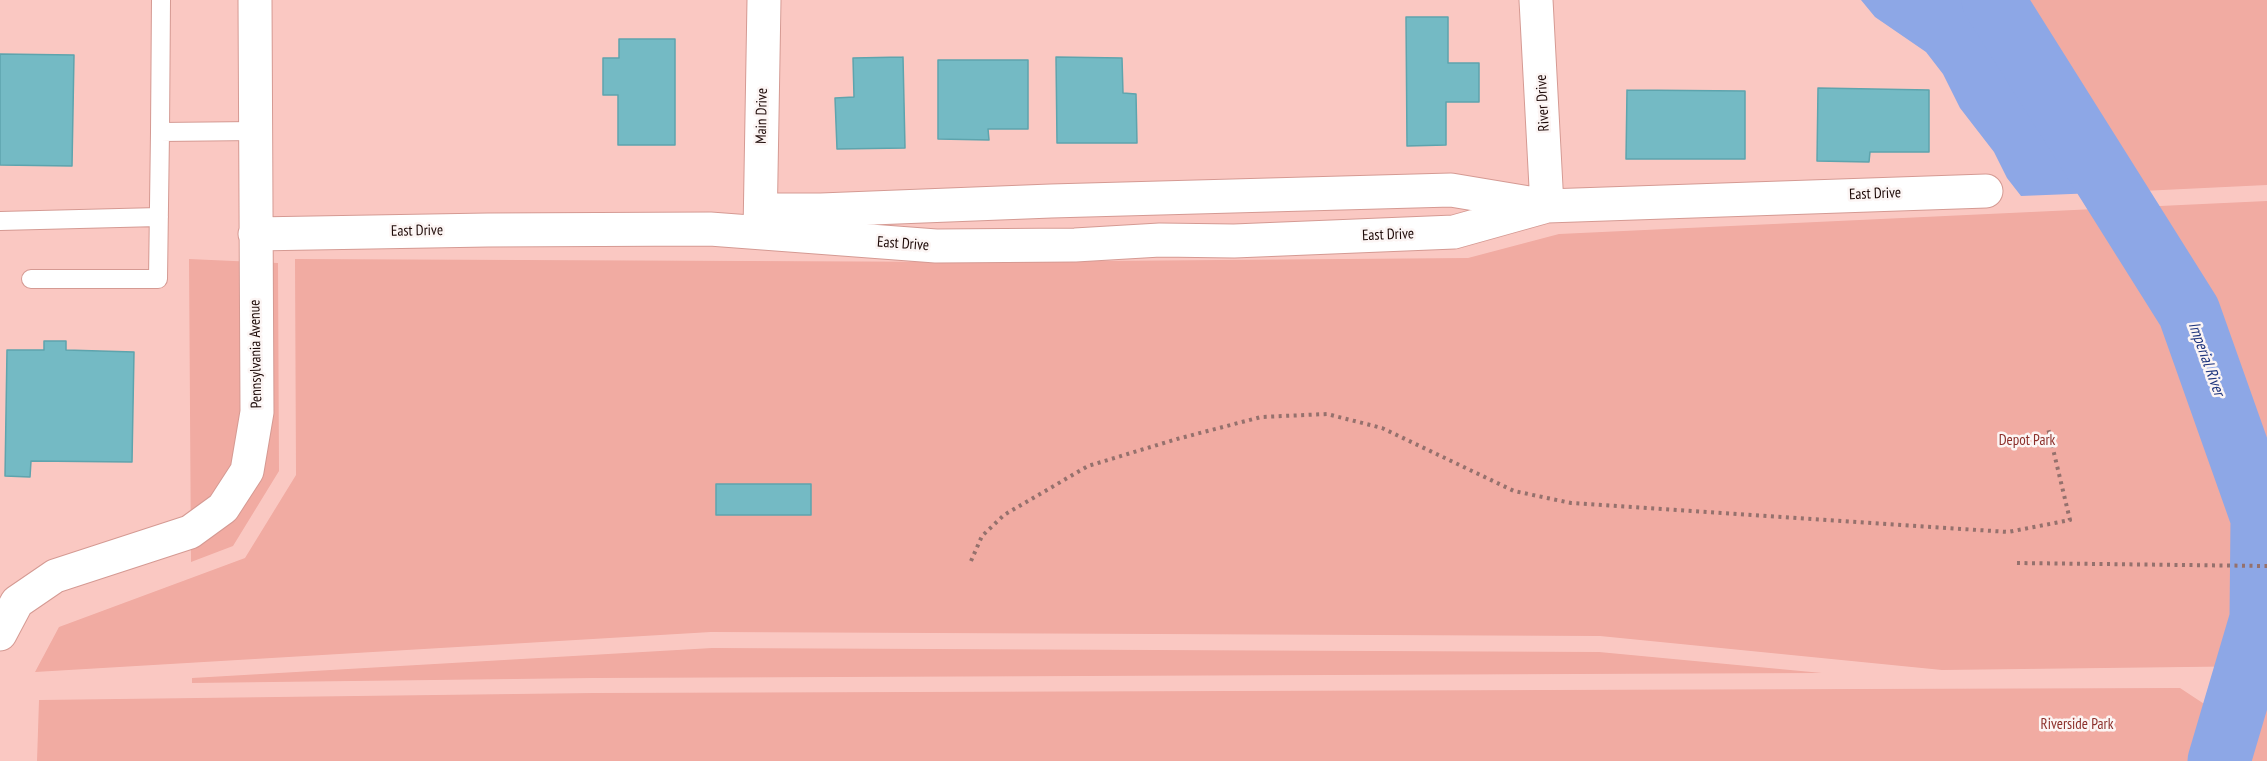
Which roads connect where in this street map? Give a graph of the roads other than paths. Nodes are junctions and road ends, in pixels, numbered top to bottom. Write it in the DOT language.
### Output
graph roads {
  1 [pos="161,0"];
  2 [pos="255,0"];
  3 [pos="764,0"];
  4 [pos="1536,0"];
  5 [pos="255,131"];
  6 [pos="160,132"];
  7 [pos="1986,191"];
  8 [pos="1547,206"];
  9 [pos="159,217"];
  10 [pos="760,221"];
  11 [pos="0,222"];
  12 [pos="255,234"];
  13 [pos="31,279"];
  14 [pos="0,634"];
  1 -- 6 [label="lane"];
  2 -- 5 [label="street, Pennsylvania Avenue"];
  3 -- 10 [label="street, Main Drive"];
  4 -- 8 [label="street, River Drive"];
  5 -- 6 [label="lane"];
  5 -- 12 [label="street, Pennsylvania Avenue"];
  6 -- 9 [label="lane"];
  7 -- 8 [label="street, East Drive"];
  8 -- 10 [label="street, East Drive"];
  8 -- 10 [label="street, East Drive"];
  9 -- 11 [label="lane"];
  9 -- 13 [label="lane"];
  10 -- 12 [label="street, East Drive"];
  12 -- 14 [label="street, Pennsylvania Avenue"];
}
